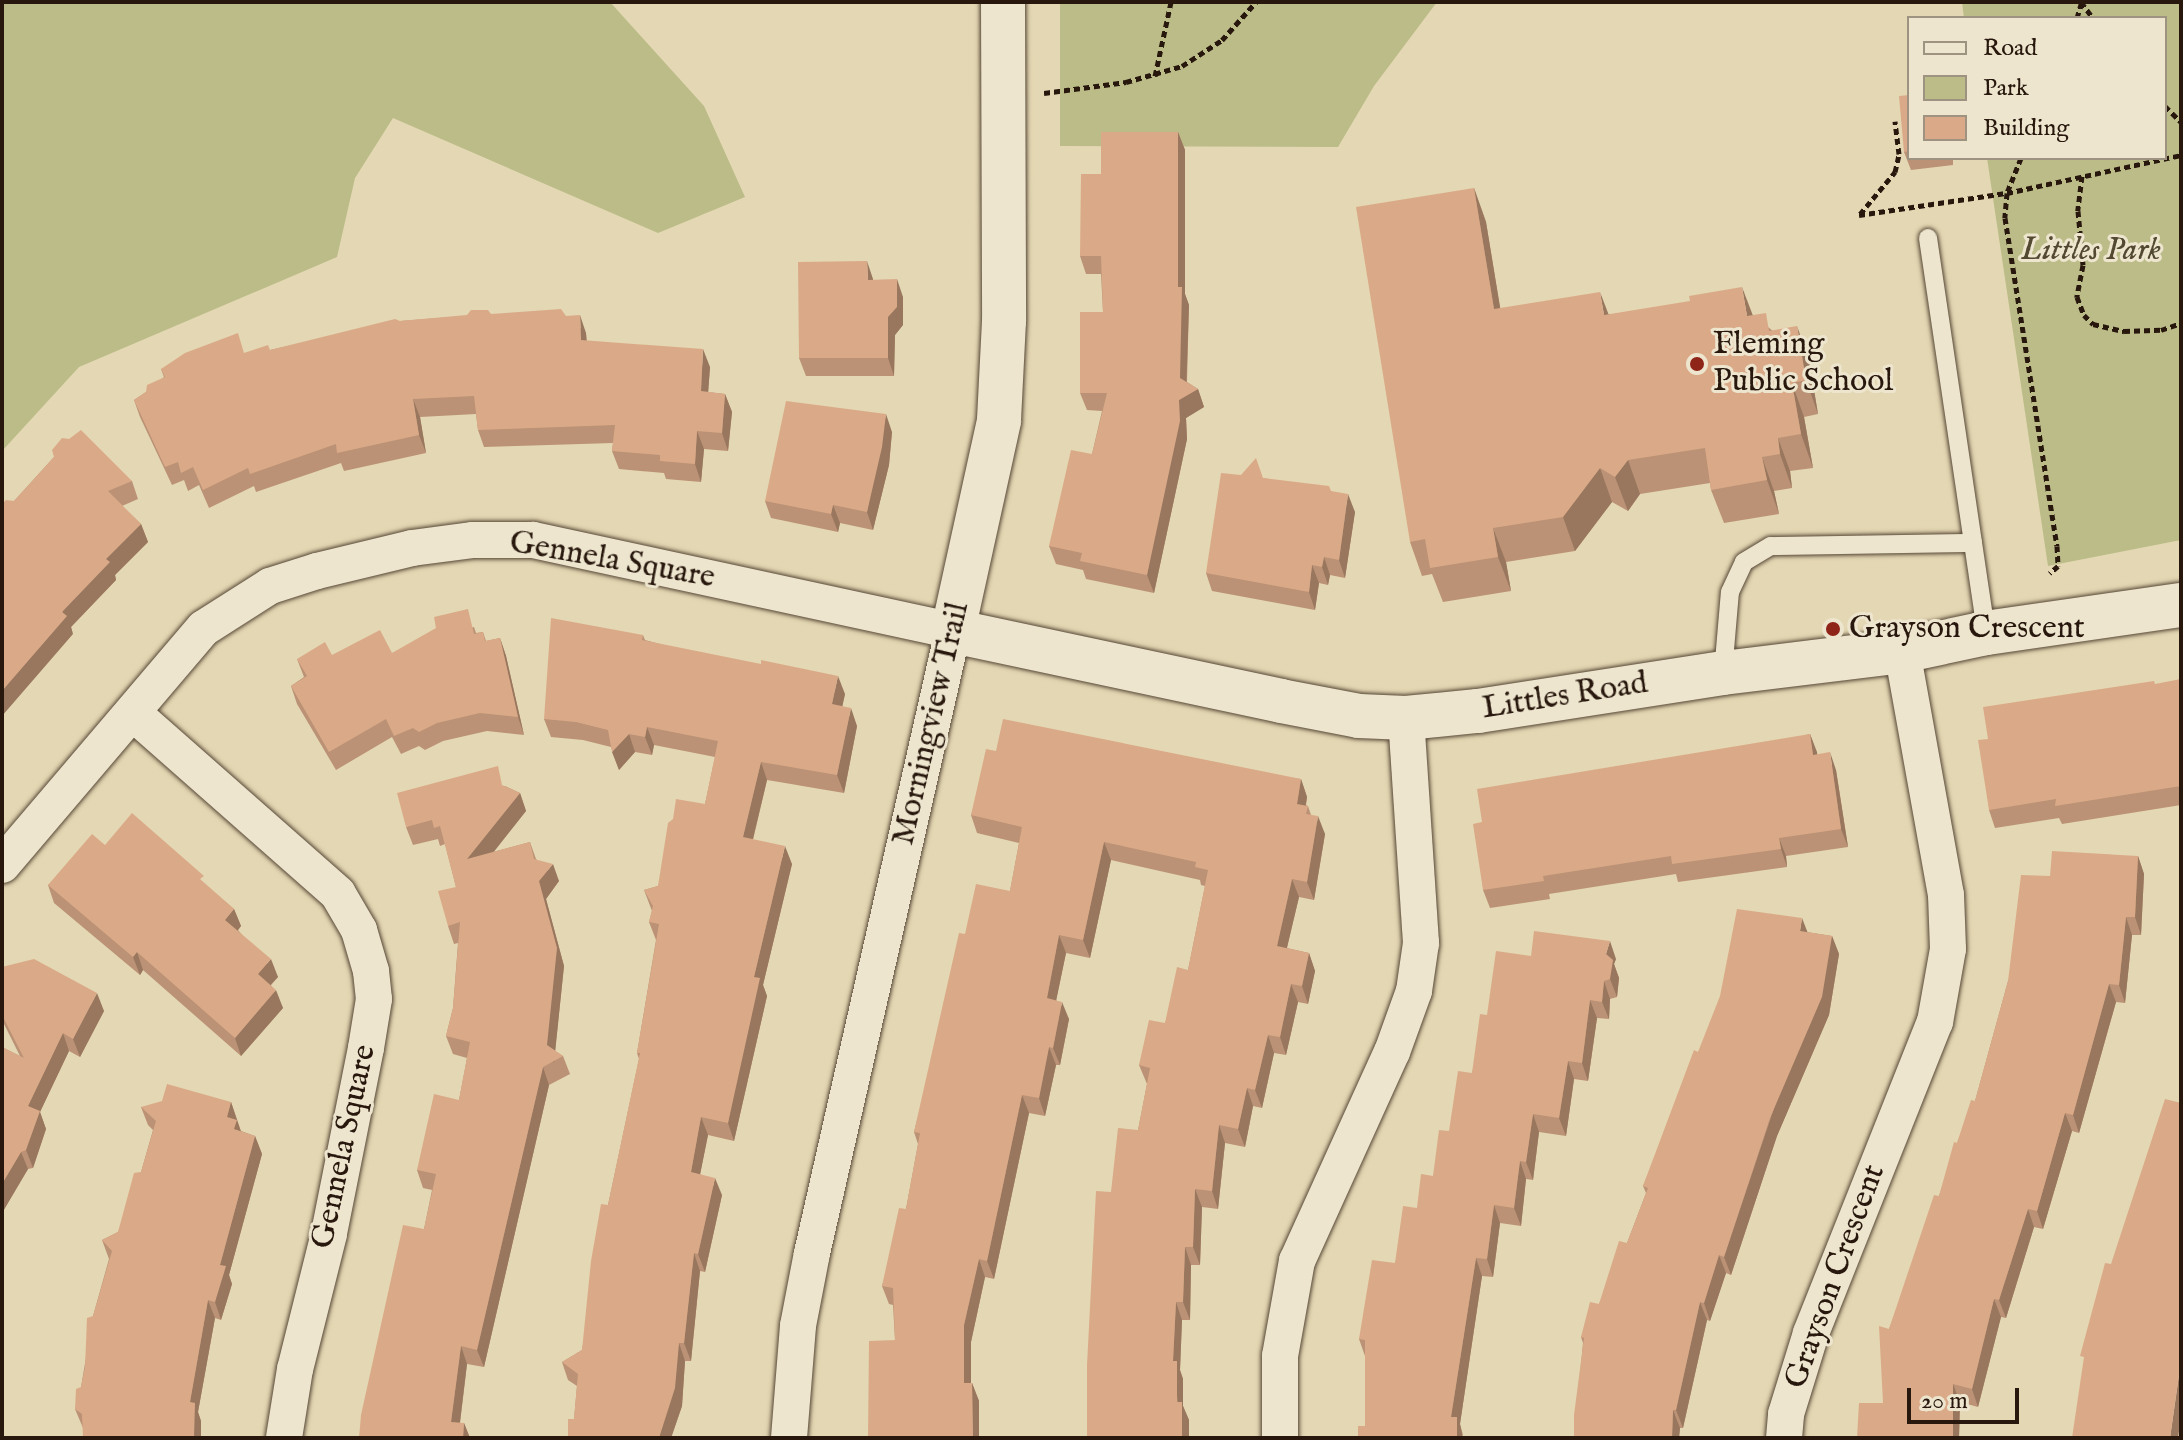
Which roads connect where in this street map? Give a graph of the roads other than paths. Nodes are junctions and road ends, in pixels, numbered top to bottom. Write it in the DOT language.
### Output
graph roads {
  1 [pos="1003,2"];
  2 [pos="1928,238"];
  3 [pos="1973,543"];
  4 [pos="2181,605"];
  5 [pos="953,631"];
  6 [pos="1986,633"];
  7 [pos="1902,651"];
  8 [pos="1723,673"];
  9 [pos="133,713"];
  10 [pos="1406,718"];
  11 [pos="2,865"];
  12 [pos="284,1438"];
  13 [pos="789,1438"];
  14 [pos="1280,1438"];
  15 [pos="1784,1438"];
  1 -- 5 [label="street, Morningview Trail"];
  2 -- 3 [label="lane"];
  3 -- 6 [label="lane"];
  3 -- 8 [label="lane"];
  4 -- 6 [label="street, Littles Road"];
  5 -- 9 [label="street, Gennela Square"];
  5 -- 10 [label="street, Littles Road"];
  5 -- 13 [label="street, Morningview Trail"];
  6 -- 7 [label="street, Littles Road"];
  7 -- 8 [label="street, Littles Road"];
  7 -- 15 [label="street, Grayson Crescent"];
  8 -- 10 [label="street, Littles Road"];
  9 -- 11 [label="street, Gennela Square"];
  9 -- 12 [label="street, Gennela Square"];
  10 -- 14 [label="street"];
}
